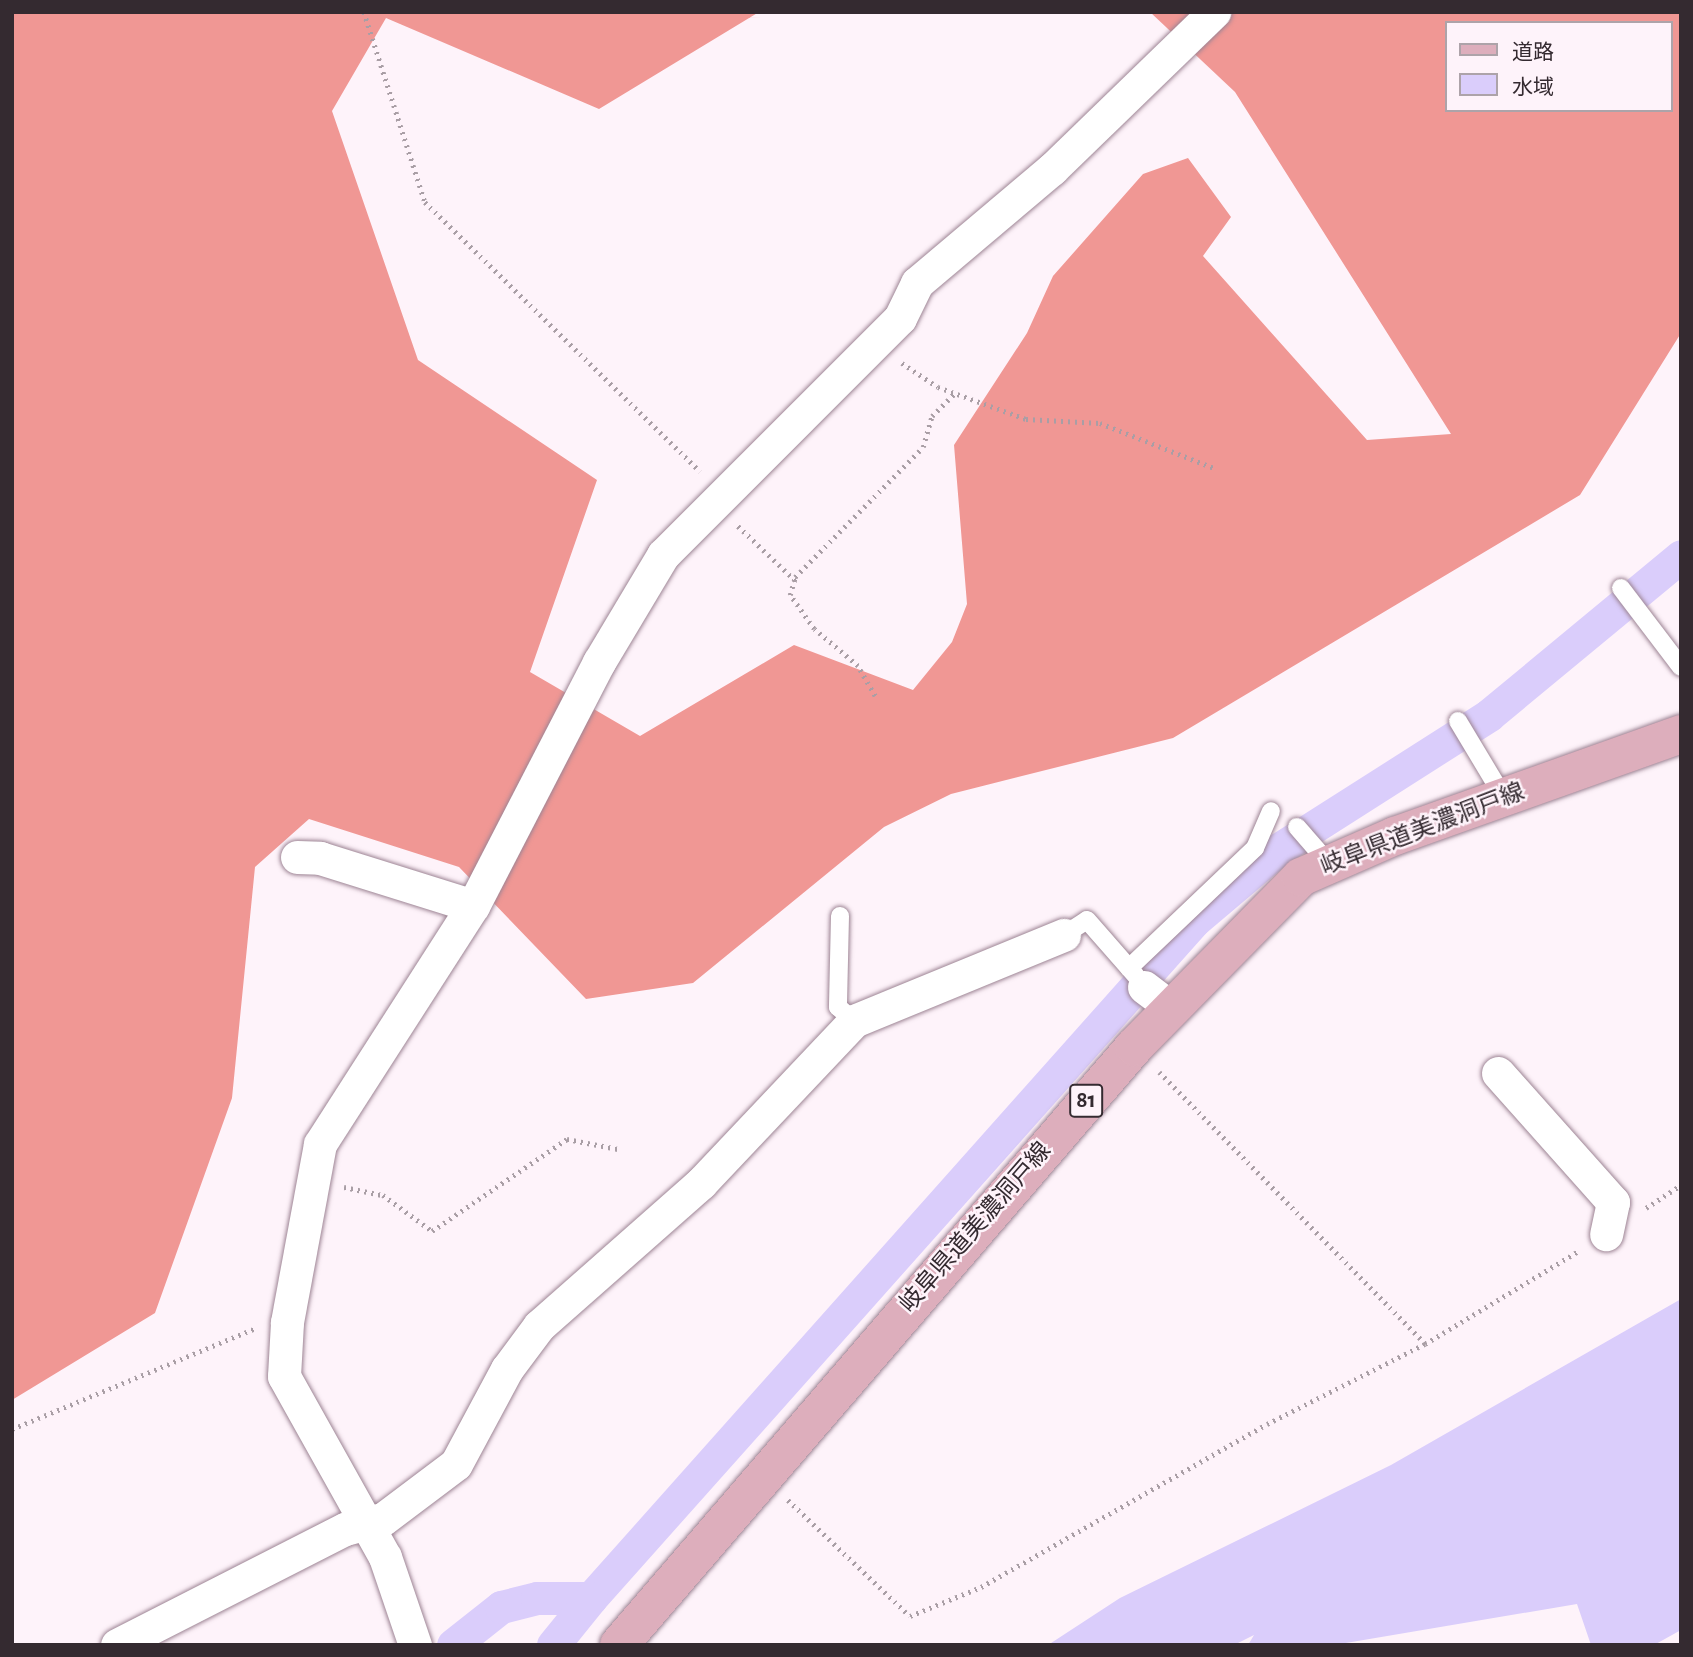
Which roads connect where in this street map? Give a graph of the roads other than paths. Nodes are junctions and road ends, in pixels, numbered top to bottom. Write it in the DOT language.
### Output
graph roads {
  1 [pos="1214,12"];
  2 [pos="1621,588"];
  3 [pos="1681,667"];
  4 [pos="1458,721"];
  5 [pos="1681,734"];
  6 [pos="1504,798"];
  7 [pos="1271,811"];
  8 [pos="1297,827"];
  9 [pos="1324,853"];
  10 [pos="297,857"];
  11 [pos="473,906"];
  12 [pos="840,916"];
  13 [pos="1063,935"];
  14 [pos="1149,988"];
  15 [pos="854,1021"];
  16 [pos="1498,1073"];
  17 [pos="1605,1234"];
  18 [pos="368,1523"];
  19 [pos="117,1645"];
  20 [pos="415,1645"];
  21 [pos="619,1645"];
  1 -- 11 [label="street"];
  2 -- 3 [label="lane"];
  4 -- 6 [label="lane"];
  5 -- 6 [label="main road, 岐阜県道美濃洞戸線 / 81"];
  6 -- 9 [label="main road, 岐阜県道美濃洞戸線 / 81"];
  7 -- 14 [label="lane"];
  8 -- 9 [label="lane"];
  9 -- 14 [label="main road, 岐阜県道美濃洞戸線 / 81"];
  10 -- 11 [label="street"];
  11 -- 18 [label="street"];
  12 -- 15 [label="lane"];
  13 -- 14 [label="lane"];
  13 -- 15 [label="street"];
  14 -- 21 [label="main road, 岐阜県道美濃洞戸線 / 81"];
  15 -- 18 [label="street"];
  16 -- 17 [label="street"];
  18 -- 19 [label="street"];
  18 -- 20 [label="street"];
}
